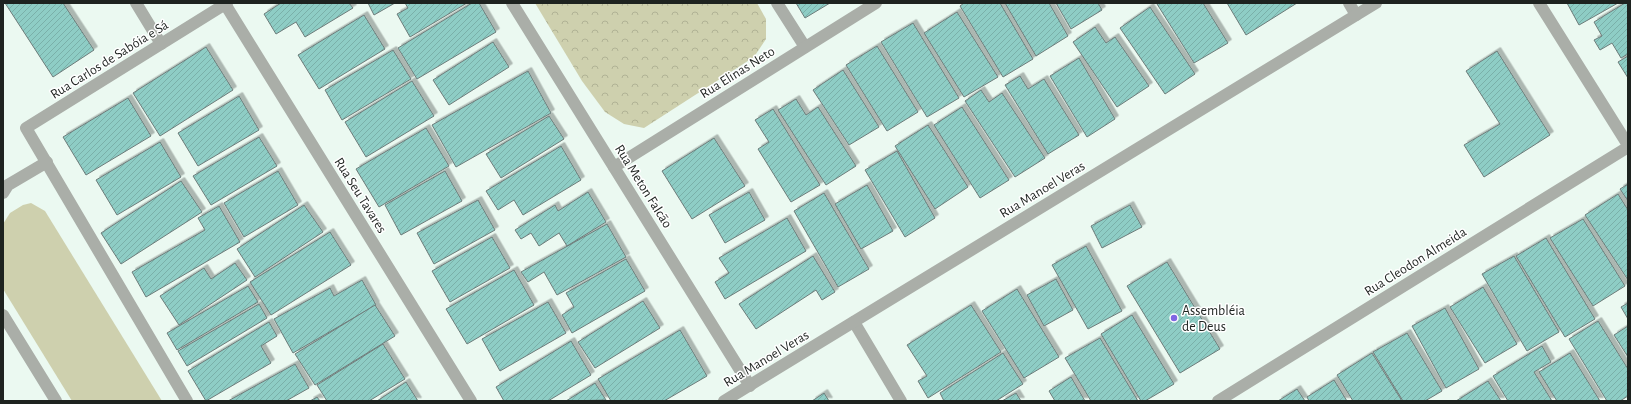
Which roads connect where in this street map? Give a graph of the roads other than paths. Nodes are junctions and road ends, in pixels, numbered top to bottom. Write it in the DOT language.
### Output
graph roads {
  1 [pos="136,3"];
  2 [pos="512,3"];
  3 [pos="777,3"];
  4 [pos="876,3"];
  5 [pos="1349,3"];
  6 [pos="1376,3"];
  7 [pos="1539,3"];
  8 [pos="226,4"];
  9 [pos="1356,15"];
  10 [pos="161,44"];
  11 [pos="805,47"];
  12 [pos="1628,146"];
  13 [pos="47,162"];
  14 [pos="614,167"];
  15 [pos="3,192"];
  16 [pos="3,315"];
  17 [pos="854,322"];
  18 [pos="750,386"];
  19 [pos="56,401"];
  20 [pos="187,401"];
  21 [pos="471,401"];
  22 [pos="724,401"];
  23 [pos="901,401"];
  24 [pos="1218,401"];
  1 -- 10 [label="street"];
  2 -- 14 [label="street, Rua Meton Falcão"];
  3 -- 11 [label="street"];
  4 -- 11 [label="street, Rua Elinas Neto"];
  5 -- 9 [label="street"];
  6 -- 9 [label="street, Rua Manoel Veras"];
  7 -- 12 [label="street"];
  8 -- 10 [label="street, Rua Carlos de Sabóia e Sá"];
  8 -- 21 [label="street, Rua Seu Tavares"];
  9 -- 17 [label="street, Rua Manoel Veras"];
  10 -- 13 [label="street, Rua Carlos de Sabóia e Sá"];
  11 -- 14 [label="street, Rua Elinas Neto"];
  12 -- 24 [label="street, Rua Cleodon Almeida"];
  13 -- 15 [label="street"];
  13 -- 20 [label="street"];
  14 -- 18 [label="street, Rua Meton Falcão"];
  16 -- 19 [label="street"];
  17 -- 18 [label="street, Rua Manoel Veras"];
  17 -- 23 [label="street"];
  18 -- 22 [label="street, Rua Manoel Veras"];
}
